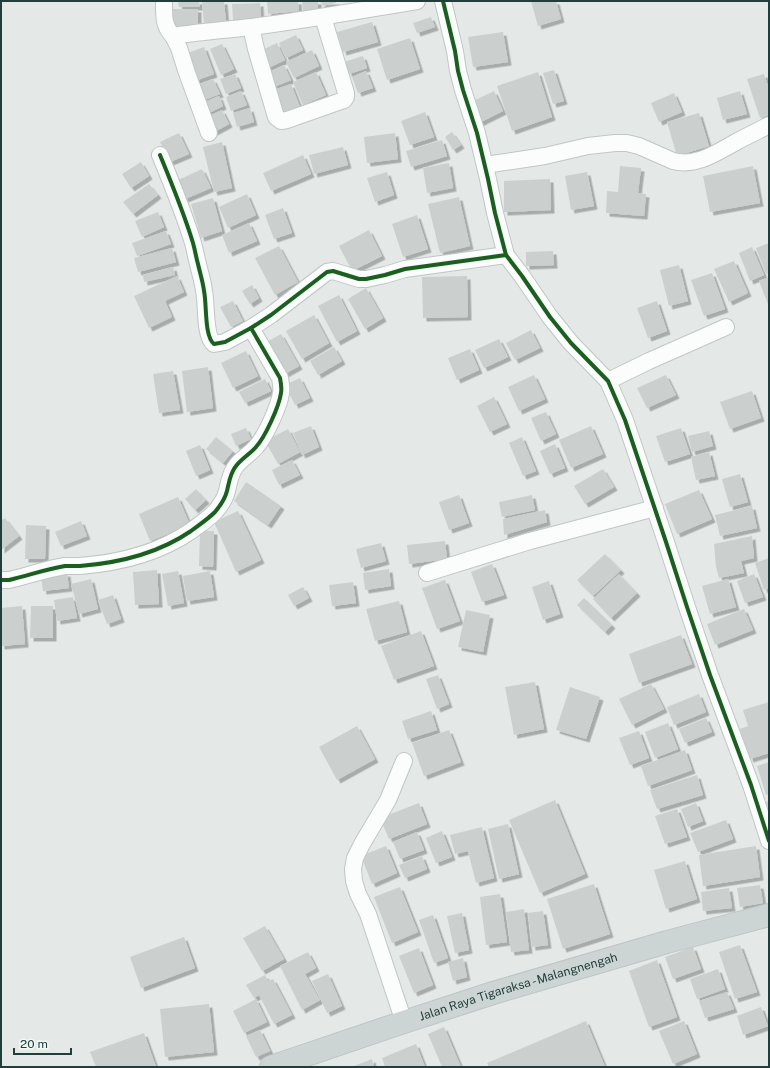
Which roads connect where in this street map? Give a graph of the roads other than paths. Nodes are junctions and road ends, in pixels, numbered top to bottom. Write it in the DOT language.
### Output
graph roads {
  1 [pos="164,1"];
  2 [pos="416,1"];
  3 [pos="443,1"];
  4 [pos="323,17"];
  5 [pos="251,27"];
  6 [pos="173,36"];
  7 [pos="769,125"];
  8 [pos="209,133"];
  9 [pos="160,154"];
  10 [pos="485,165"];
  11 [pos="506,255"];
  12 [pos="251,328"];
  13 [pos="726,328"];
  14 [pos="608,381"];
  15 [pos="655,508"];
  16 [pos="426,573"];
  17 [pos="1,580"];
  18 [pos="404,761"];
  19 [pos="769,841"];
  20 [pos="769,915"];
  21 [pos="404,1022"];
  22 [pos="271,1067"];
  1 -- 6 [label="street"];
  2 -- 4 [label="street"];
  3 -- 10 [label="street"];
  4 -- 5 [label="street"];
  4 -- 5 [label="street"];
  5 -- 6 [label="street"];
  6 -- 8 [label="street"];
  7 -- 10 [label="street"];
  9 -- 12 [label="street"];
  10 -- 11 [label="street"];
  11 -- 12 [label="street"];
  11 -- 14 [label="street"];
  12 -- 17 [label="street"];
  13 -- 14 [label="street"];
  14 -- 15 [label="street"];
  15 -- 16 [label="street"];
  15 -- 19 [label="street"];
  18 -- 21 [label="street"];
  20 -- 21 [label="main road, Jalan Raya Tigaraksa - Malangnengah"];
  21 -- 22 [label="main road, Jalan Raya Tigaraksa - Malangnengah"];
}
